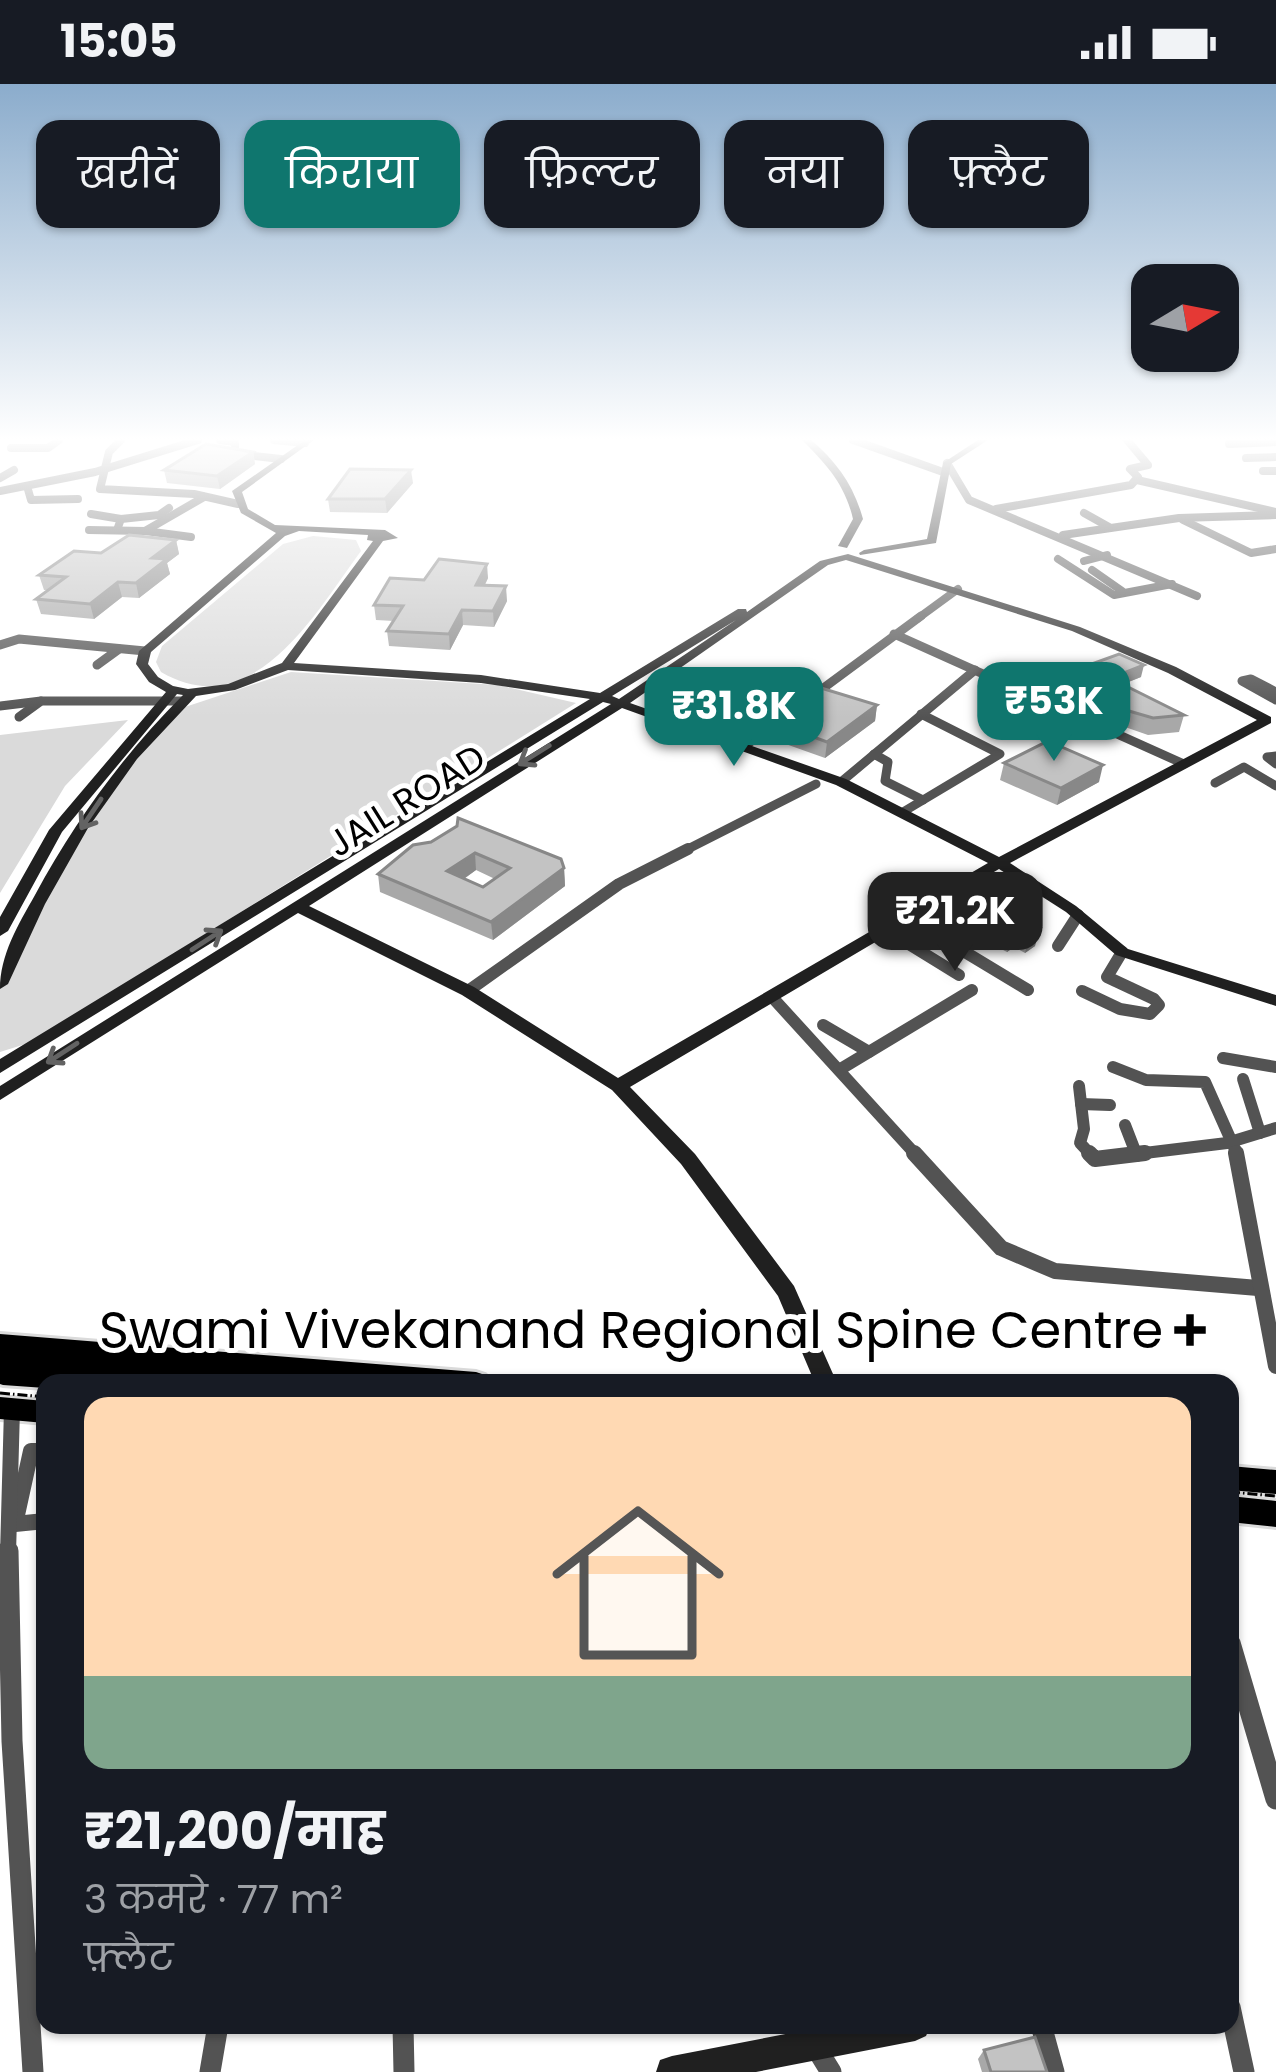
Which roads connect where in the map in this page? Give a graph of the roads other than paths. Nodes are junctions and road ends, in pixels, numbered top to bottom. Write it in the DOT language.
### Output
graph roads {
  1 [pos="159,533"];
  2 [pos="277,533"];
  3 [pos="328,533"];
  4 [pos="855,533"];
  5 [pos="933,533"];
  6 [pos="1057,533"];
  7 [pos="1076,533"];
  8 [pos="1209,533"];
  9 [pos="1063,535"];
  10 [pos="191,537"];
  11 [pos="1276,549"];
  12 [pos="851,552"];
  13 [pos="1107,555"];
  14 [pos="1058,559"];
  15 [pos="1084,561"];
  16 [pos="1092,570"];
  17 [pos="1173,584"];
  18 [pos="958,590"];
  19 [pos="1126,594"];
  20 [pos="1197,596"];
  21 [pos="894,634"];
  22 [pos="0,645"];
  23 [pos="119,649"];
  24 [pos="146,651"];
  25 [pos="97,665"];
  26 [pos="286,666"];
  27 [pos="975,670"];
  28 [pos="622,685"];
  29 [pos="643,689"];
  30 [pos="569,694"];
  31 [pos="179,696"];
  32 [pos="44,697"];
  33 [pos="605,704"];
  34 [pos="0,706"];
  35 [pos="644,712"];
  36 [pos="921,714"];
  37 [pos="20,717"];
  38 [pos="561,718"];
  39 [pos="1271,723"];
  40 [pos="745,746"];
  41 [pos="874,754"];
  42 [pos="1184,764"];
  43 [pos="1276,764"];
  44 [pos="1260,776"];
  45 [pos="841,782"];
  46 [pos="1215,783"];
  47 [pos="816,784"];
  48 [pos="1276,786"];
  49 [pos="866,794"];
  50 [pos="923,800"];
  51 [pos="902,812"];
  52 [pos="999,863"];
  53 [pos="296,906"];
  54 [pos="1078,915"];
  55 [pos="907,917"];
  56 [pos="886,930"];
  57 [pos="0,931"];
  58 [pos="1058,946"];
  59 [pos="8,948"];
  60 [pos="1122,952"];
  61 [pos="959,975"];
  62 [pos="0,984"];
  63 [pos="972,990"];
  64 [pos="1028,990"];
  65 [pos="468,991"];
  66 [pos="1082,991"];
  67 [pos="772,997"];
  68 [pos="1276,1001"];
  69 [pos="823,1025"];
  70 [pos="32,1051"];
  71 [pos="0,1052"];
  72 [pos="869,1052"];
  73 [pos="1223,1058"];
  74 [pos="0,1067"];
  75 [pos="1113,1067"];
  76 [pos="1276,1067"];
  77 [pos="839,1070"];
  78 [pos="1244,1078"];
  79 [pos="617,1086"];
  80 [pos="1079,1086"];
  81 [pos="0,1091"];
  82 [pos="1081,1104"];
  83 [pos="1110,1105"];
  84 [pos="1125,1126"];
  85 [pos="1268,1130"];
  86 [pos="1234,1141"];
  87 [pos="1137,1156"];
  88 [pos="1258,1288"];
  89 [pos="0,1344"];
  90 [pos="0,1359"];
  91 [pos="1276,1366"];
  92 [pos="0,1373"];
  93 [pos="206,1374"];
  94 [pos="366,1374"];
  95 [pos="822,1374"];
  96 [pos="36,1376"];
  97 [pos="6,1408"];
  98 [pos="36,1411"];
  99 [pos="36,1451"];
  100 [pos="1239,1479"];
  101 [pos="1276,1482"];
  102 [pos="3,1494"];
  103 [pos="1239,1510"];
  104 [pos="1276,1514"];
  105 [pos="36,1522"];
  106 [pos="1239,1674"];
  107 [pos="1276,1799"];
  108 [pos="216,2034"];
  109 [pos="403,2034"];
  110 [pos="891,2034"];
  111 [pos="1043,2034"];
  112 [pos="1236,2034"];
  113 [pos="823,2059"];
  114 [pos="729,2067"];
  115 [pos="33,2072"];
  116 [pos="210,2072"];
  117 [pos="404,2072"];
  118 [pos="672,2072"];
  119 [pos="1054,2072"];
  120 [pos="1244,2072"];
  1 -- 10 [label="street"];
  2 -- 24 [label="street"];
  3 -- 26 [label="street"];
  4 -- 12 [label="street"];
  5 -- 12 [label="street"];
  6 -- 9 [label="street"];
  7 -- 9 [label="street"];
  8 -- 11 [label="street"];
  9 -- 13 [label="street"];
  12 -- 18 [label="street"];
  12 -- 28 [label="street, JAIL ROAD"];
  12 -- 29 [label="street, JAIL ROAD"];
  13 -- 15 [label="street"];
  13 -- 17 [label="street"];
  14 -- 19 [label="street"];
  16 -- 19 [label="street"];
  17 -- 19 [label="street"];
  17 -- 20 [label="street"];
  18 -- 21 [label="street"];
  18 -- 39 [label="street"];
  21 -- 27 [label="street"];
  21 -- 40 [label="street"];
  22 -- 23 [label="street"];
  23 -- 24 [label="street"];
  23 -- 25 [label="street"];
  24 -- 31 [label="street"];
  26 -- 30 [label="street"];
  26 -- 31 [label="street"];
  27 -- 36 [label="street"];
  27 -- 42 [label="street"];
  28 -- 30 [label="street"];
  28 -- 33 [label="street, JAIL ROAD"];
  29 -- 33 [label="street, JAIL ROAD"];
  29 -- 35 [label="street"];
  30 -- 33 [label="street"];
  30 -- 38 [label="street"];
  31 -- 32 [label="street"];
  31 -- 57 [label="street"];
  31 -- 59 [label="street, one-way"];
  32 -- 34 [label="street"];
  32 -- 37 [label="street"];
  33 -- 35 [label="street"];
  33 -- 38 [label="street, JAIL ROAD"];
  33 -- 47 [label="street"];
  33 -- 53 [label="street, JAIL ROAD, one-way"];
  35 -- 40 [label="street"];
  36 -- 41 [label="street"];
  36 -- 50 [label="street"];
  70 -- 38 [label="street, JAIL ROAD, one-way"];
  39 -- 42 [label="street"];
  40 -- 45 [label="street"];
  41 -- 45 [label="street"];
  41 -- 50 [label="street"];
  42 -- 52 [label="street"];
  43 -- 44 [label="street"];
  44 -- 46 [label="street"];
  44 -- 48 [label="street"];
  45 -- 49 [label="street"];
  47 -- 49 [label="street"];
  47 -- 65 [label="street"];
  49 -- 51 [label="street"];
  50 -- 51 [label="street"];
  51 -- 52 [label="street"];
  52 -- 54 [label="street"];
  52 -- 55 [label="street"];
  53 -- 65 [label="street"];
  53 -- 81 [label="street, JAIL ROAD, one-way"];
  54 -- 58 [label="street"];
  54 -- 60 [label="street"];
  55 -- 56 [label="street"];
  55 -- 64 [label="street"];
  56 -- 61 [label="street"];
  56 -- 67 [label="street"];
  59 -- 62 [label="street"];
  60 -- 66 [label="street"];
  60 -- 68 [label="street"];
  63 -- 72 [label="street"];
  65 -- 79 [label="street"];
  67 -- 77 [label="street"];
  67 -- 79 [label="street"];
  69 -- 72 [label="street"];
  70 -- 71 [label="street"];
  70 -- 74 [label="street, JAIL ROAD"];
  72 -- 77 [label="street"];
  73 -- 76 [label="street"];
  75 -- 86 [label="street"];
  77 -- 88 [label="street"];
  78 -- 85 [label="street"];
  79 -- 95 [label="street"];
  80 -- 82 [label="street"];
  82 -- 83 [label="street"];
  82 -- 87 [label="street"];
  84 -- 87 [label="street"];
  85 -- 86 [label="street"];
  86 -- 87 [label="street"];
  86 -- 88 [label="street"];
  88 -- 91 [label="street"];
  89 -- 94 [label="main road"];
  90 -- 93 [label="main road"];
  92 -- 96 [label="main road"];
  97 -- 98 [label="main road"];
  97 -- 102 [label="street"];
  99 -- 105 [label="street"];
  100 -- 101 [label="main road"];
  102 -- 115 [label="street"];
  103 -- 104 [label="main road"];
  106 -- 107 [label="street"];
  108 -- 116 [label="street"];
  109 -- 117 [label="street"];
  110 -- 113 [label="street"];
  111 -- 119 [label="street"];
  112 -- 120 [label="street"];
  113 -- 114 [label="street"];
  114 -- 118 [label="street"];
}
